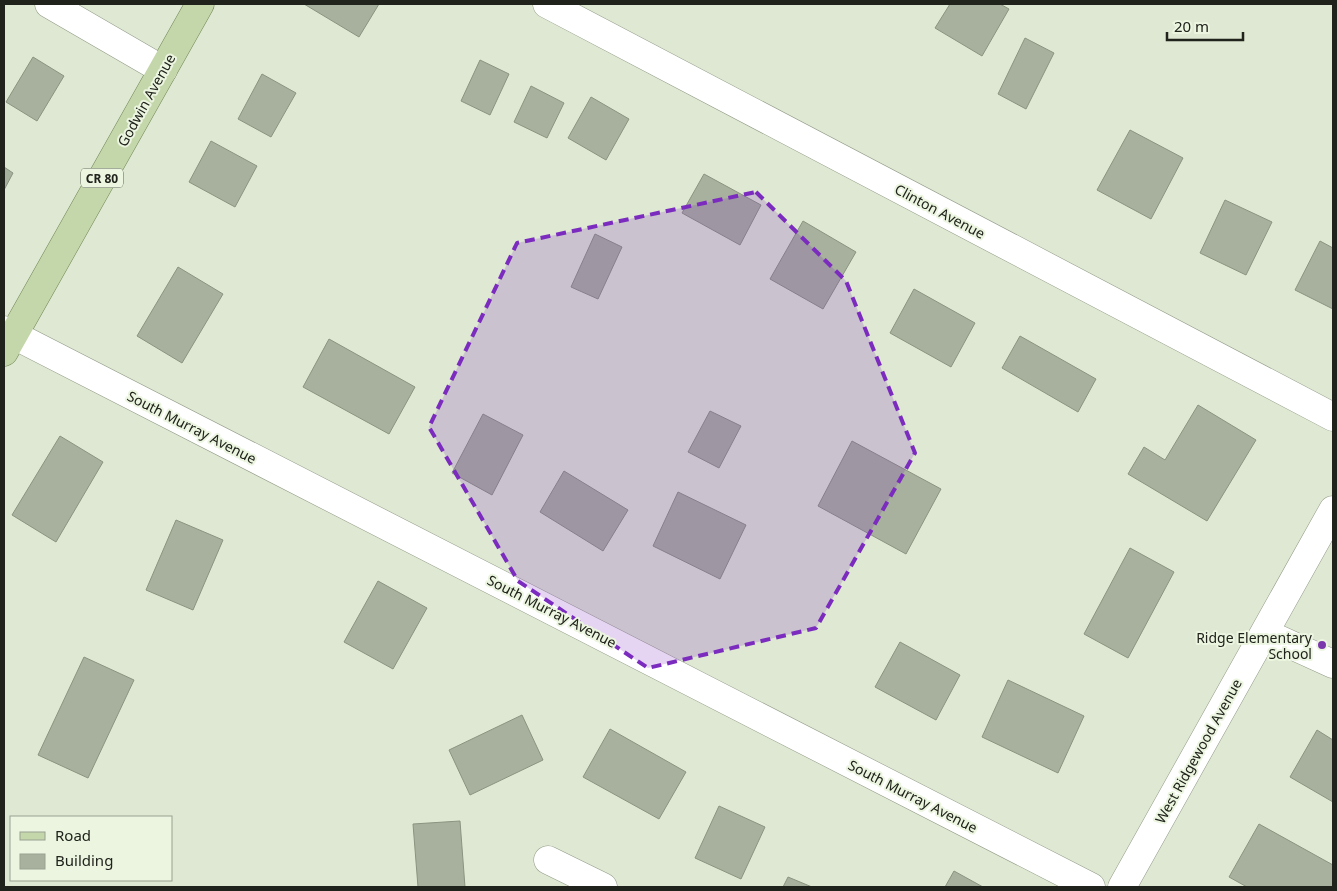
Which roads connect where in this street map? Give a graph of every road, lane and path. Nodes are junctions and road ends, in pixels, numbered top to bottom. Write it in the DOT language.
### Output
graph roads {
  1 [pos="49,4"];
  2 [pos="200,4"];
  3 [pos="547,4"];
  4 [pos="163,70"];
  5 [pos="7,339"];
  6 [pos="1333,417"];
  7 [pos="1333,510"];
  8 [pos="1265,633"];
  9 [pos="1333,664"];
  10 [pos="548,860"];
  11 [pos="603,887"];
  12 [pos="1091,887"];
  13 [pos="1122,887"];
  1 -- 4 [label="street"];
  2 -- 4 [label="main road, Godwin Avenue / CR 80"];
  3 -- 6 [label="street, Clinton Avenue"];
  4 -- 5 [label="main road, Godwin Avenue / CR 80"];
  5 -- 12 [label="street, South Murray Avenue"];
  7 -- 8 [label="street, West Ridgewood Avenue"];
  8 -- 9 [label="street"];
  8 -- 13 [label="street, West Ridgewood Avenue"];
  10 -- 11 [label="street"];
}
